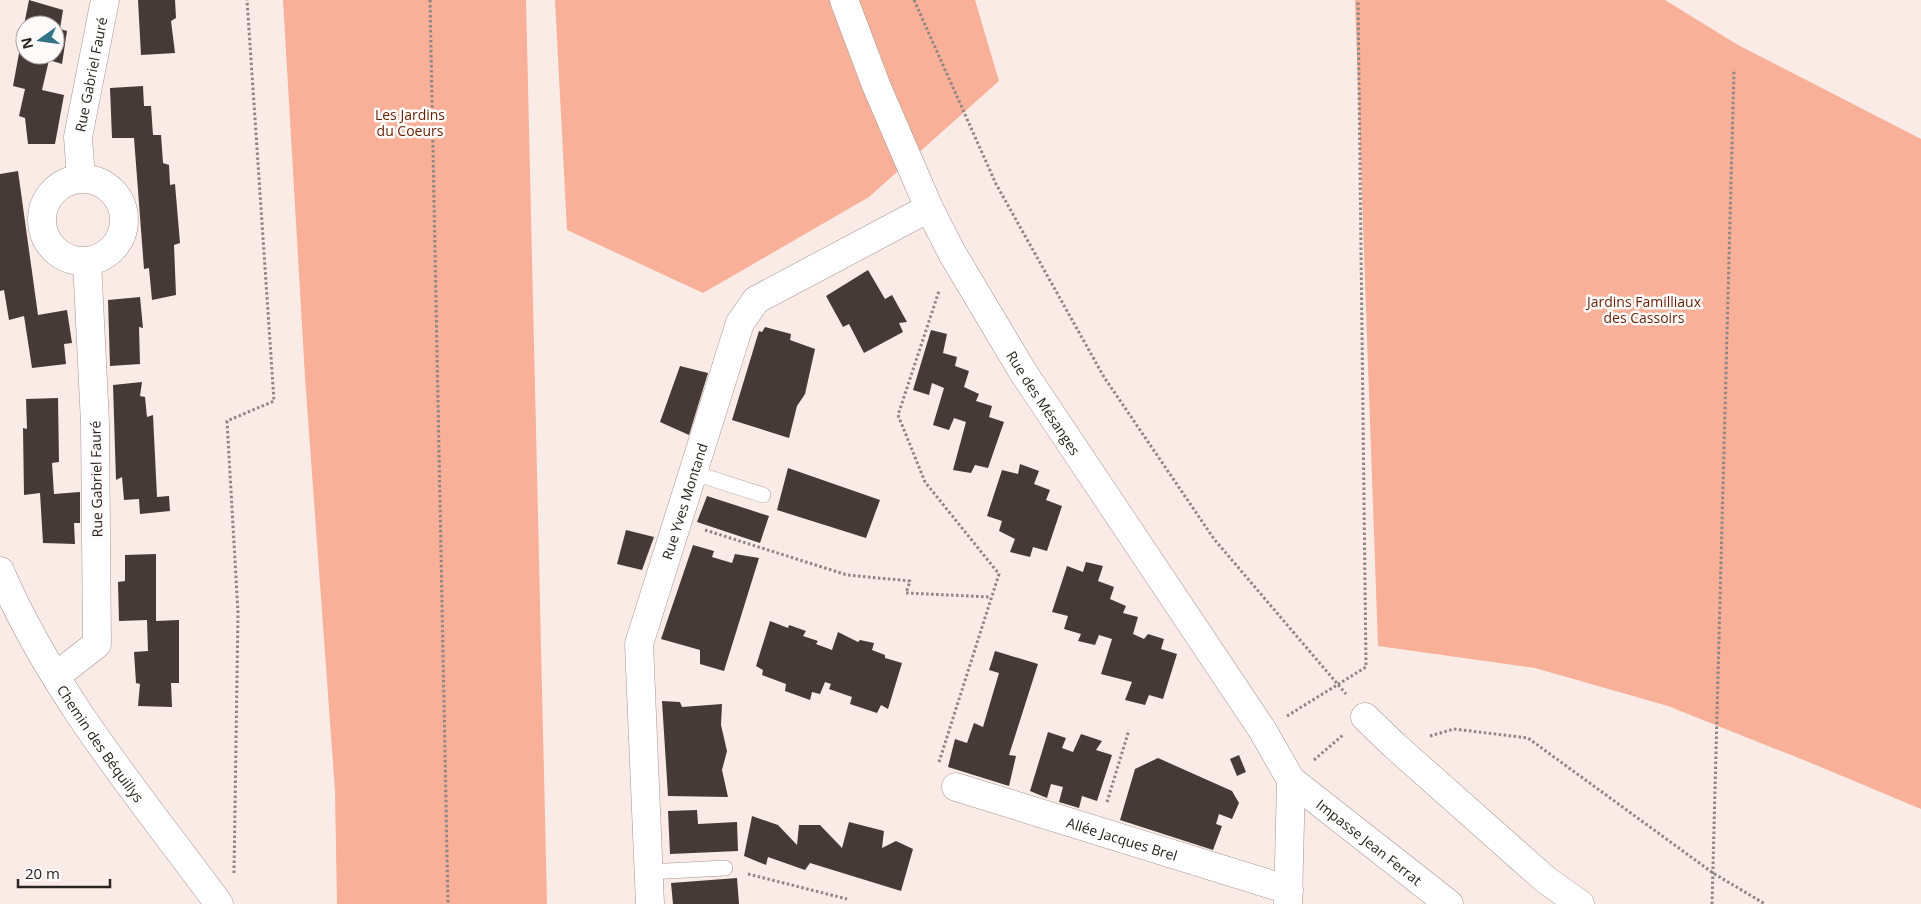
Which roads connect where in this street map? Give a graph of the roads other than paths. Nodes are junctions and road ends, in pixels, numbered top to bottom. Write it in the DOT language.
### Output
graph roads {
  1 [pos="105,0"];
  2 [pos="844,0"];
  3 [pos="81,178"];
  4 [pos="929,208"];
  5 [pos="86,262"];
  6 [pos="694,473"];
  7 [pos="763,495"];
  8 [pos="0,571"];
  9 [pos="56,676"];
  10 [pos="1366,716"];
  11 [pos="1291,780"];
  12 [pos="956,787"];
  13 [pos="725,868"];
  14 [pos="648,872"];
  15 [pos="1288,897"];
  16 [pos="220,904"];
  17 [pos="650,904"];
  18 [pos="1449,904"];
  19 [pos="1580,904"];
  1 -- 3 [label="street, Rue Gabriel Fauré"];
  2 -- 4 [label="street, Rue des Mésanges"];
  3 -- 5 [label="street"];
  3 -- 5 [label="street"];
  4 -- 6 [label="street, Rue Yves Montand"];
  4 -- 11 [label="street, Rue des Mésanges"];
  5 -- 9 [label="street, Rue Gabriel Fauré"];
  6 -- 7 [label="lane"];
  6 -- 14 [label="street, Rue Yves Montand"];
  8 -- 9 [label="street, Chemin des Béquillys"];
  9 -- 16 [label="street, Chemin des Béquillys"];
  10 -- 19 [label="street"];
  11 -- 15 [label="street"];
  11 -- 18 [label="street, Impasse Jean Ferrat"];
  12 -- 15 [label="street, Allée Jacques Brel"];
  13 -- 14 [label="lane"];
  14 -- 17 [label="street, Rue Yves Montand"];
}
